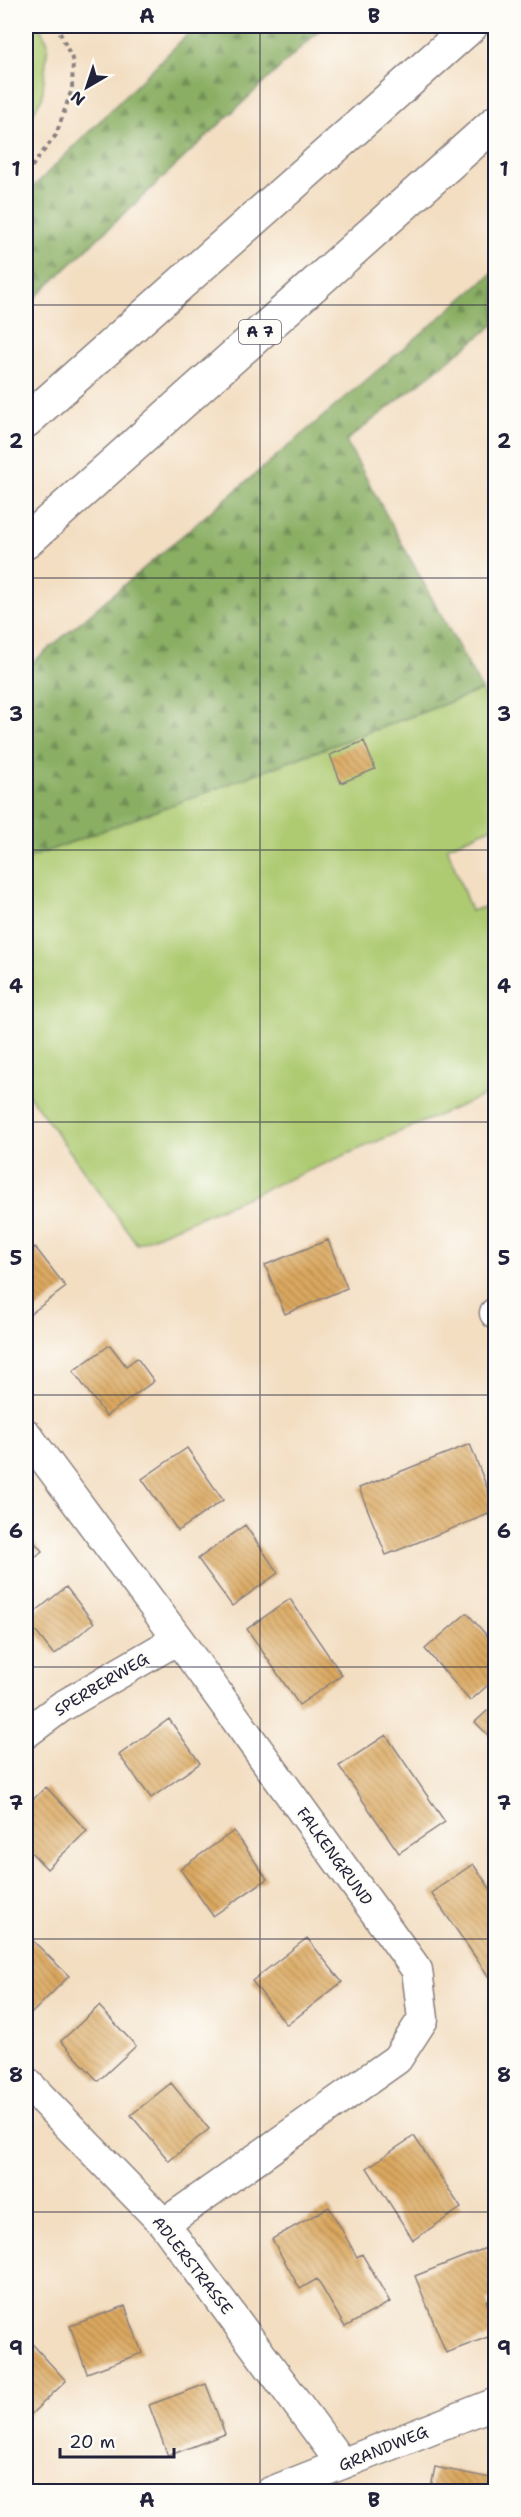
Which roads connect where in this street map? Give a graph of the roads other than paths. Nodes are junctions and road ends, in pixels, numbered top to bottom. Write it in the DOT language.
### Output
graph roads {
  1 [pos="471,26"];
  2 [pos="495,122"];
  3 [pos="26,421"];
  4 [pos="26,542"];
  5 [pos="26,1434"];
  6 [pos="178,1638"];
  7 [pos="26,1732"];
  8 [pos="26,2082"];
  9 [pos="164,2224"];
  10 [pos="495,2403"];
  11 [pos="342,2464"];
  12 [pos="271,2492"];
  1 -- 3 [label="highway"];
  2 -- 4 [label="highway, A 7"];
  5 -- 6 [label="street, FALKENGRUND"];
  6 -- 7 [label="street, SPERBERWEG"];
  6 -- 9 [label="street, FALKENGRUND"];
  8 -- 9 [label="street, ADLERSTRASSE"];
  9 -- 11 [label="street, ADLERSTRASSE"];
  10 -- 11 [label="street, GRANDWEG"];
  11 -- 12 [label="street, GRANDWEG"];
}
